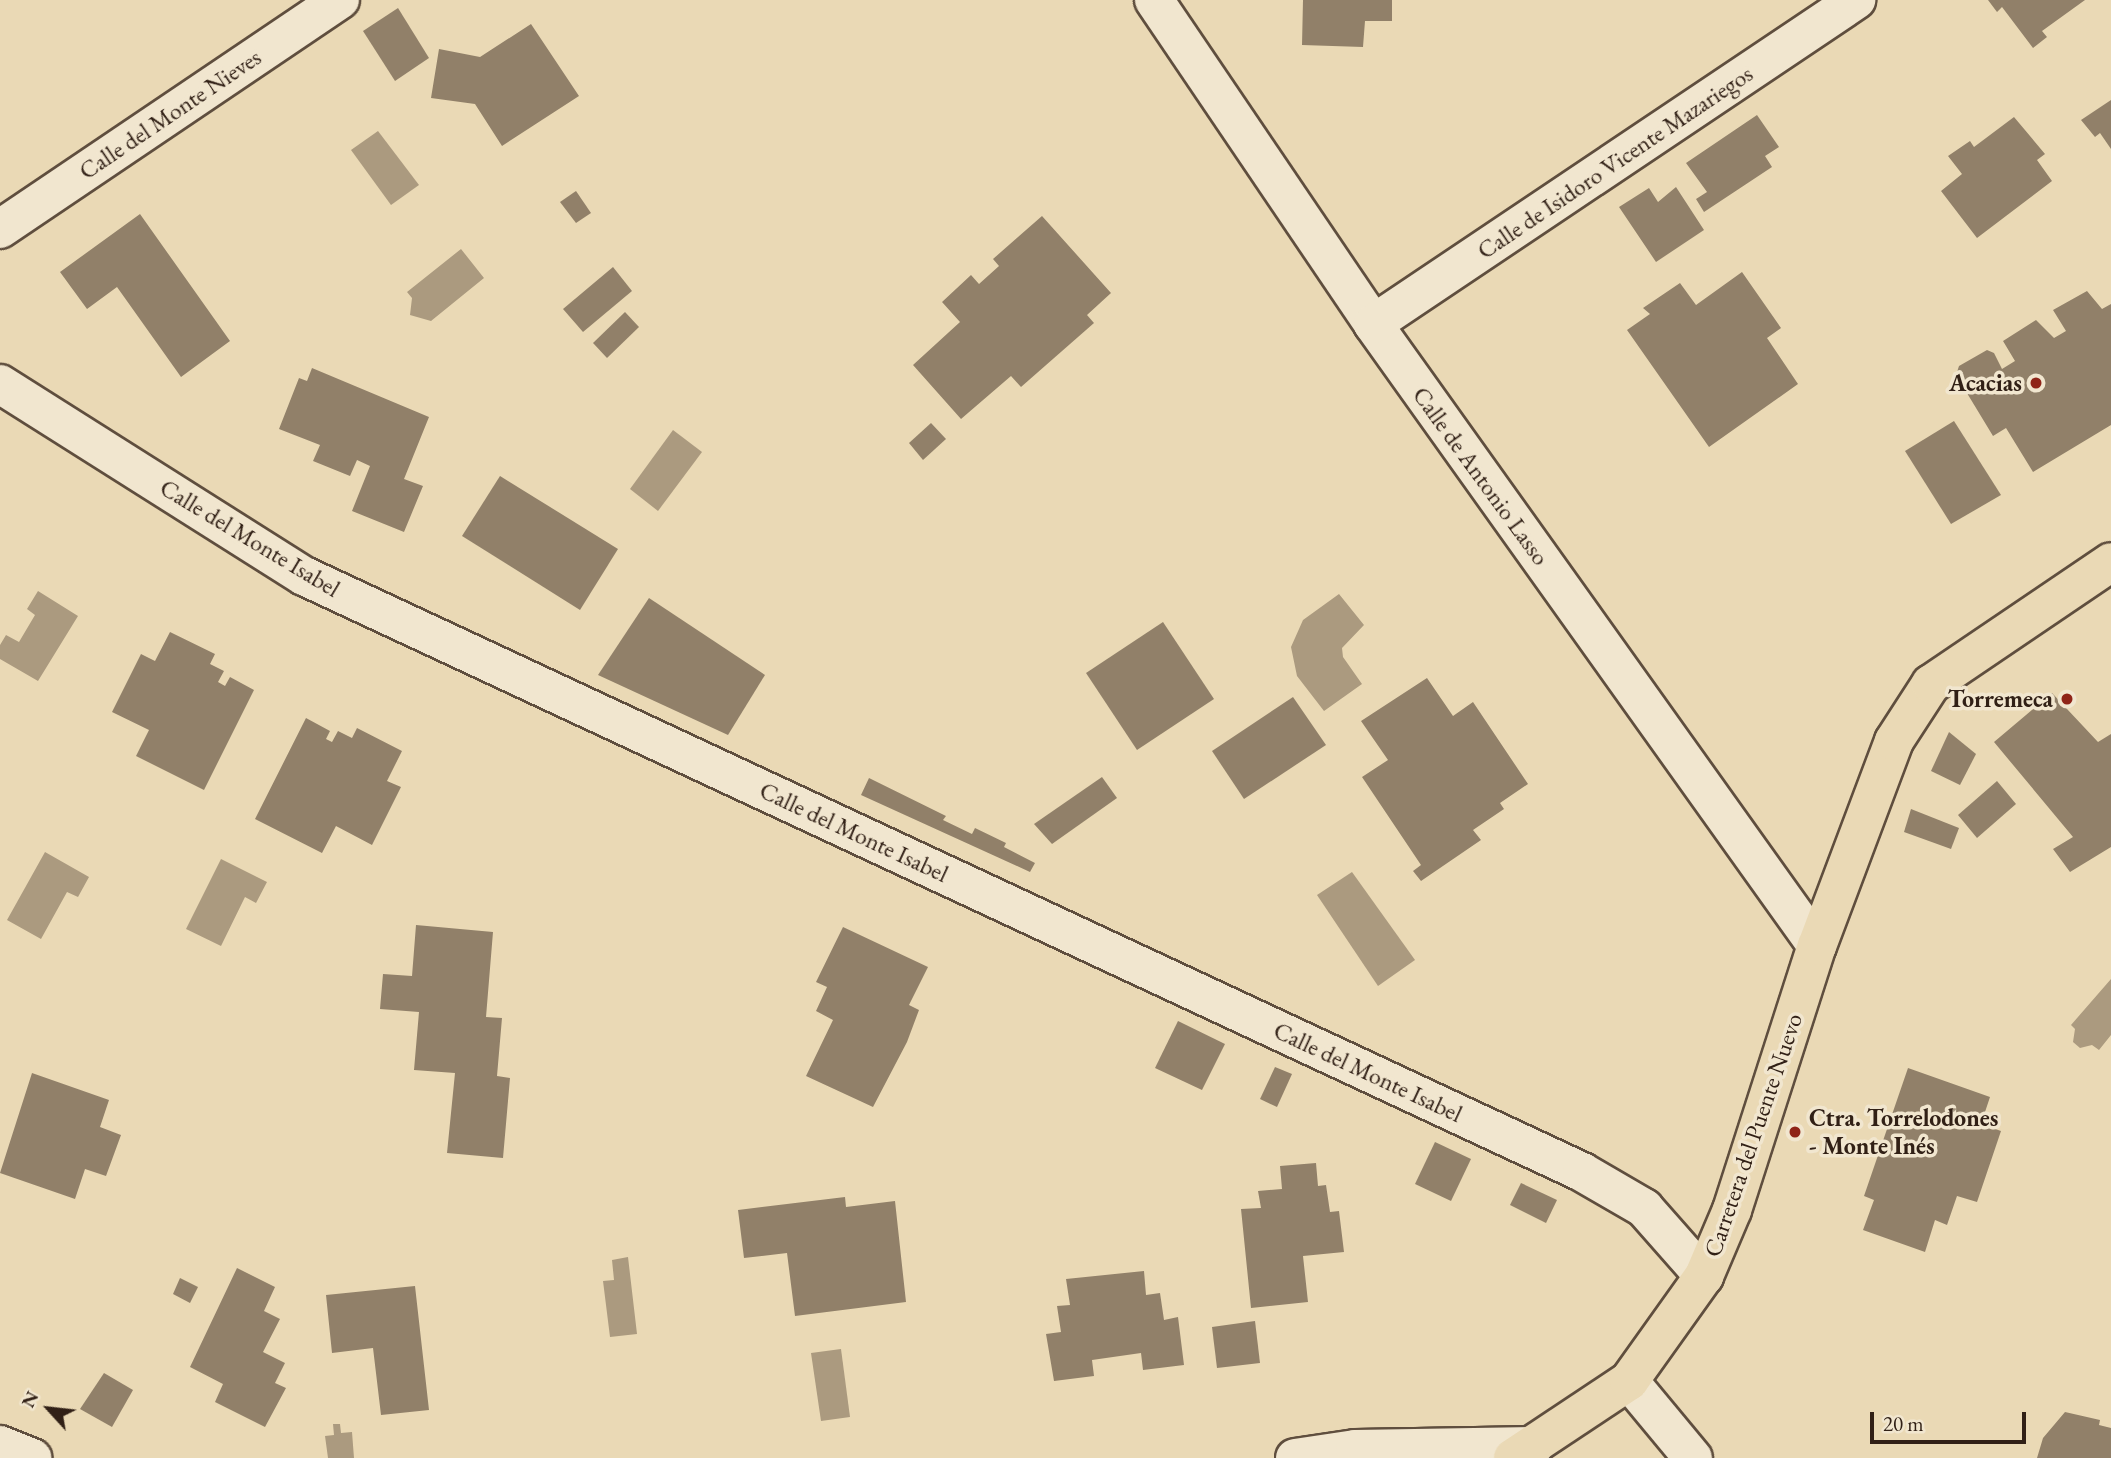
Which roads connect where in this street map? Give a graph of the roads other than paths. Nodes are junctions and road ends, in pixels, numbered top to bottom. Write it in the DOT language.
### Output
graph roads {
  1 [pos="340,0"];
  2 [pos="1154,0"];
  3 [pos="1856,0"];
  4 [pos="0,229"];
  5 [pos="1373,324"];
  6 [pos="0,384"];
  7 [pos="2111,562"];
  8 [pos="1817,946"];
  9 [pos="1704,1276"];
  10 [pos="1629,1381"];
  11 [pos="0,1445"];
  12 [pos="1523,1452"];
  13 [pos="33,1458"];
  14 [pos="1295,1458"];
  15 [pos="1693,1458"];
  1 -- 4 [label="street, Calle del Monte Nieves"];
  2 -- 5 [label="street, Calle de Antonio Lasso"];
  3 -- 5 [label="street, Calle de Isidoro Vicente Mazariegos"];
  5 -- 8 [label="street, Calle de Antonio Lasso"];
  6 -- 9 [label="street, Calle del Monte Isabel"];
  7 -- 8 [label="main road, Carretera del Puente Nuevo"];
  8 -- 9 [label="main road, Carretera del Puente Nuevo"];
  9 -- 10 [label="main road, Carretera del Puente Nuevo"];
  10 -- 12 [label="main road, Carretera del Puente Nuevo"];
  10 -- 15 [label="street"];
  11 -- 13 [label="street"];
  12 -- 14 [label="street"];
}
